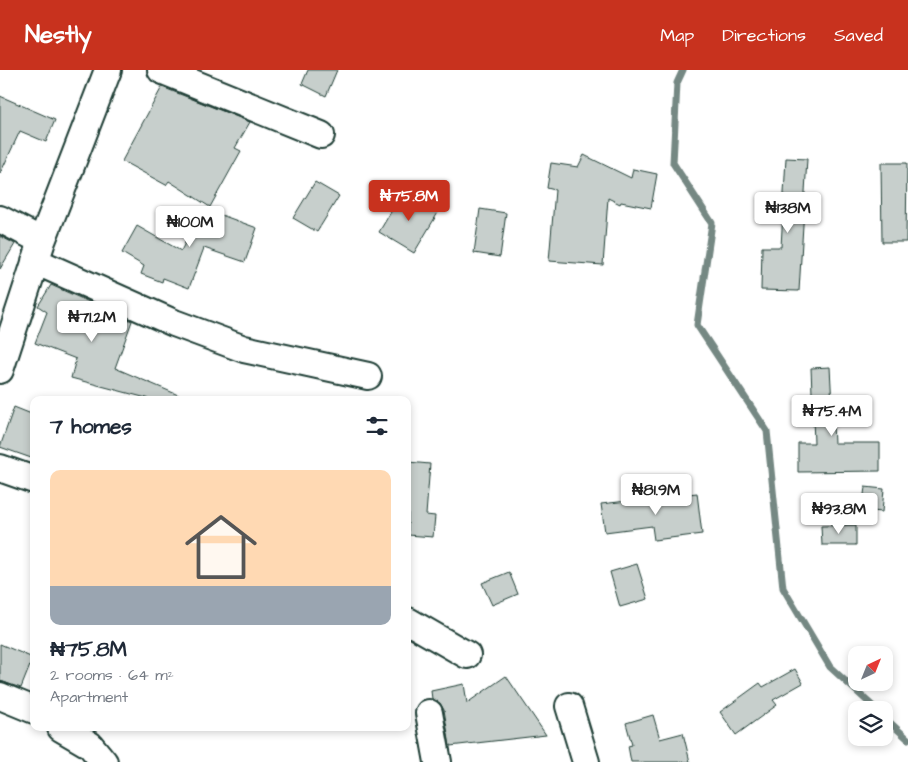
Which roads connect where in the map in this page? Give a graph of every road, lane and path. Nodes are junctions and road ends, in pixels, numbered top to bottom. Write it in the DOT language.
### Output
graph roads {
  1 [pos="108,70"];
  2 [pos="161,70"];
  3 [pos="321,135"];
  4 [pos="0,219"];
  5 [pos="38,251"];
  6 [pos="0,370"];
  7 [pos="368,376"];
  8 [pos="0,468"];
  9 [pos="30,479"];
  10 [pos="411,623"];
  11 [pos="467,655"];
  12 [pos="0,696"];
  13 [pos="569,706"];
  14 [pos="30,708"];
  15 [pos="429,713"];
  16 [pos="66,731"];
  17 [pos="104,762"];
  18 [pos="438,762"];
  19 [pos="586,762"];
  1 -- 5 [label="street"];
  2 -- 3 [label="street"];
  4 -- 5 [label="street"];
  5 -- 6 [label="street"];
  5 -- 7 [label="street"];
  8 -- 9 [label="street"];
  10 -- 11 [label="street"];
  12 -- 14 [label="street"];
  13 -- 19 [label="street"];
  15 -- 18 [label="street"];
  16 -- 17 [label="street"];
}
